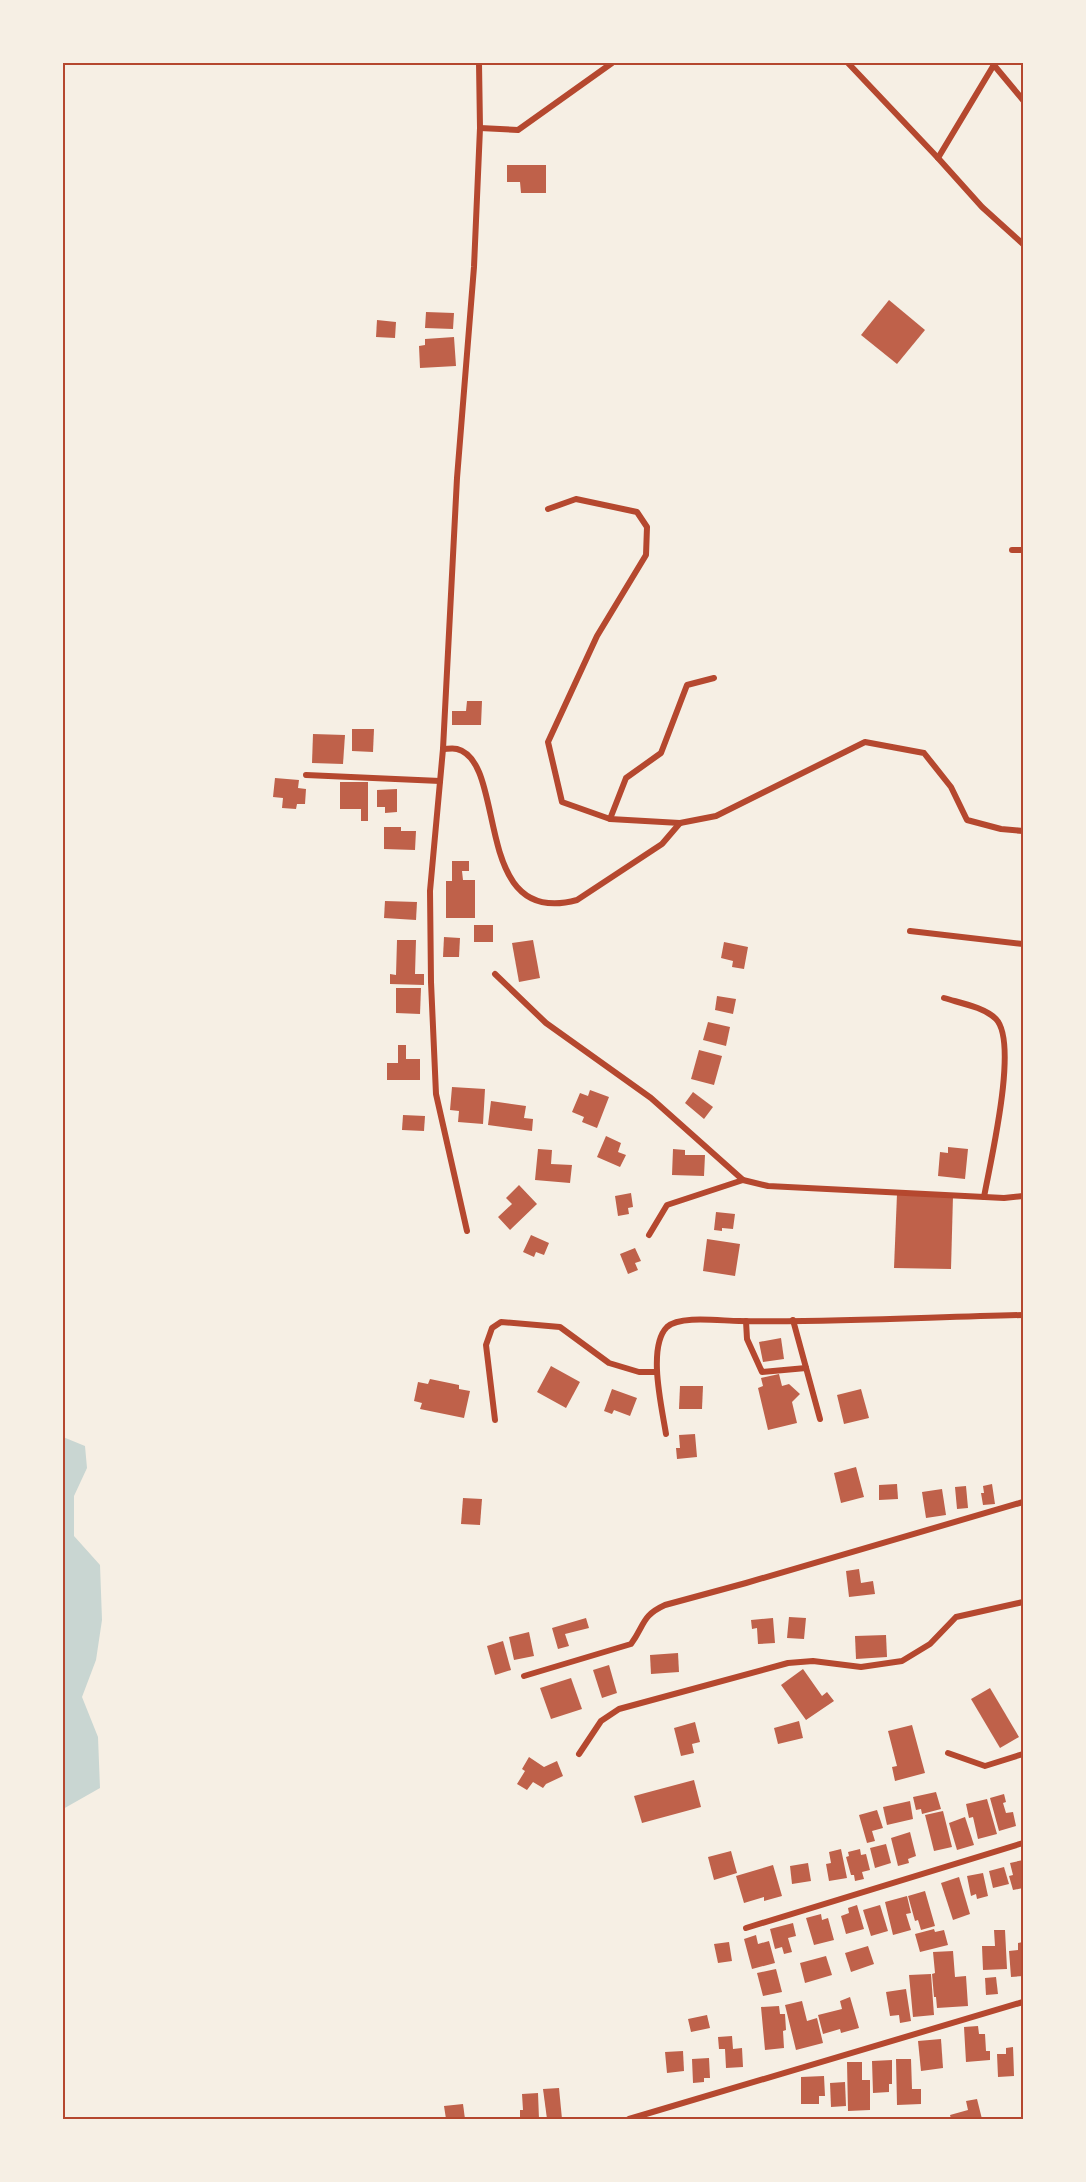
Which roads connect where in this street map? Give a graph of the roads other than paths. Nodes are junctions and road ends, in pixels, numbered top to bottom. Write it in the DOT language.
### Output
graph roads {
  1 [pos="479,63"];
  2 [pos="612,63"];
  3 [pos="848,63"];
  4 [pos="993,64"];
  5 [pos="1023,100"];
  6 [pos="480,128"];
  7 [pos="938,158"];
  8 [pos="1023,244"];
  9 [pos="548,508"];
  10 [pos="1012,550"];
  11 [pos="1023,550"];
  12 [pos="714,678"];
  13 [pos="443,749"];
  14 [pos="306,775"];
  15 [pos="440,781"];
  16 [pos="610,819"];
  17 [pos="680,823"];
  18 [pos="1023,831"];
  19 [pos="910,932"];
  20 [pos="1023,944"];
  21 [pos="495,974"];
  22 [pos="944,998"];
  23 [pos="743,1180"];
  24 [pos="1023,1196"];
  25 [pos="984,1197"];
  26 [pos="467,1231"];
  27 [pos="650,1235"];
  28 [pos="1023,1315"];
  29 [pos="793,1320"];
  30 [pos="746,1321"];
  31 [pos="806,1368"];
  32 [pos="657,1372"];
  33 [pos="820,1419"];
  34 [pos="495,1420"];
  35 [pos="666,1434"];
  36 [pos="1023,1502"];
  37 [pos="1023,1602"];
  38 [pos="524,1677"];
  39 [pos="948,1753"];
  40 [pos="579,1754"];
  41 [pos="1023,1754"];
  42 [pos="1023,1843"];
  43 [pos="746,1928"];
  44 [pos="1023,2002"];
  45 [pos="629,2119"];
  1 -- 6 [label="street"];
  2 -- 6 [label="street"];
  3 -- 7 [label="street"];
  4 -- 5 [label="street"];
  4 -- 7 [label="street"];
  6 -- 13 [label="street"];
  7 -- 8 [label="street"];
  9 -- 16 [label="street"];
  10 -- 11 [label="street"];
  12 -- 16 [label="street"];
  13 -- 15 [label="street"];
  13 -- 17 [label="street"];
  14 -- 15 [label="street"];
  15 -- 26 [label="street"];
  16 -- 17 [label="street"];
  17 -- 18 [label="street"];
  19 -- 20 [label="street"];
  21 -- 23 [label="street"];
  22 -- 25 [label="street"];
  23 -- 25 [label="street"];
  23 -- 27 [label="street"];
  24 -- 25 [label="street"];
  28 -- 29 [label="street"];
  29 -- 30 [label="street"];
  29 -- 31 [label="street"];
  30 -- 31 [label="street"];
  30 -- 32 [label="street"];
  31 -- 33 [label="street"];
  32 -- 34 [label="street"];
  32 -- 35 [label="street"];
  36 -- 38 [label="street"];
  37 -- 40 [label="street"];
  39 -- 41 [label="street"];
  42 -- 43 [label="street"];
  44 -- 45 [label="street"];
}
